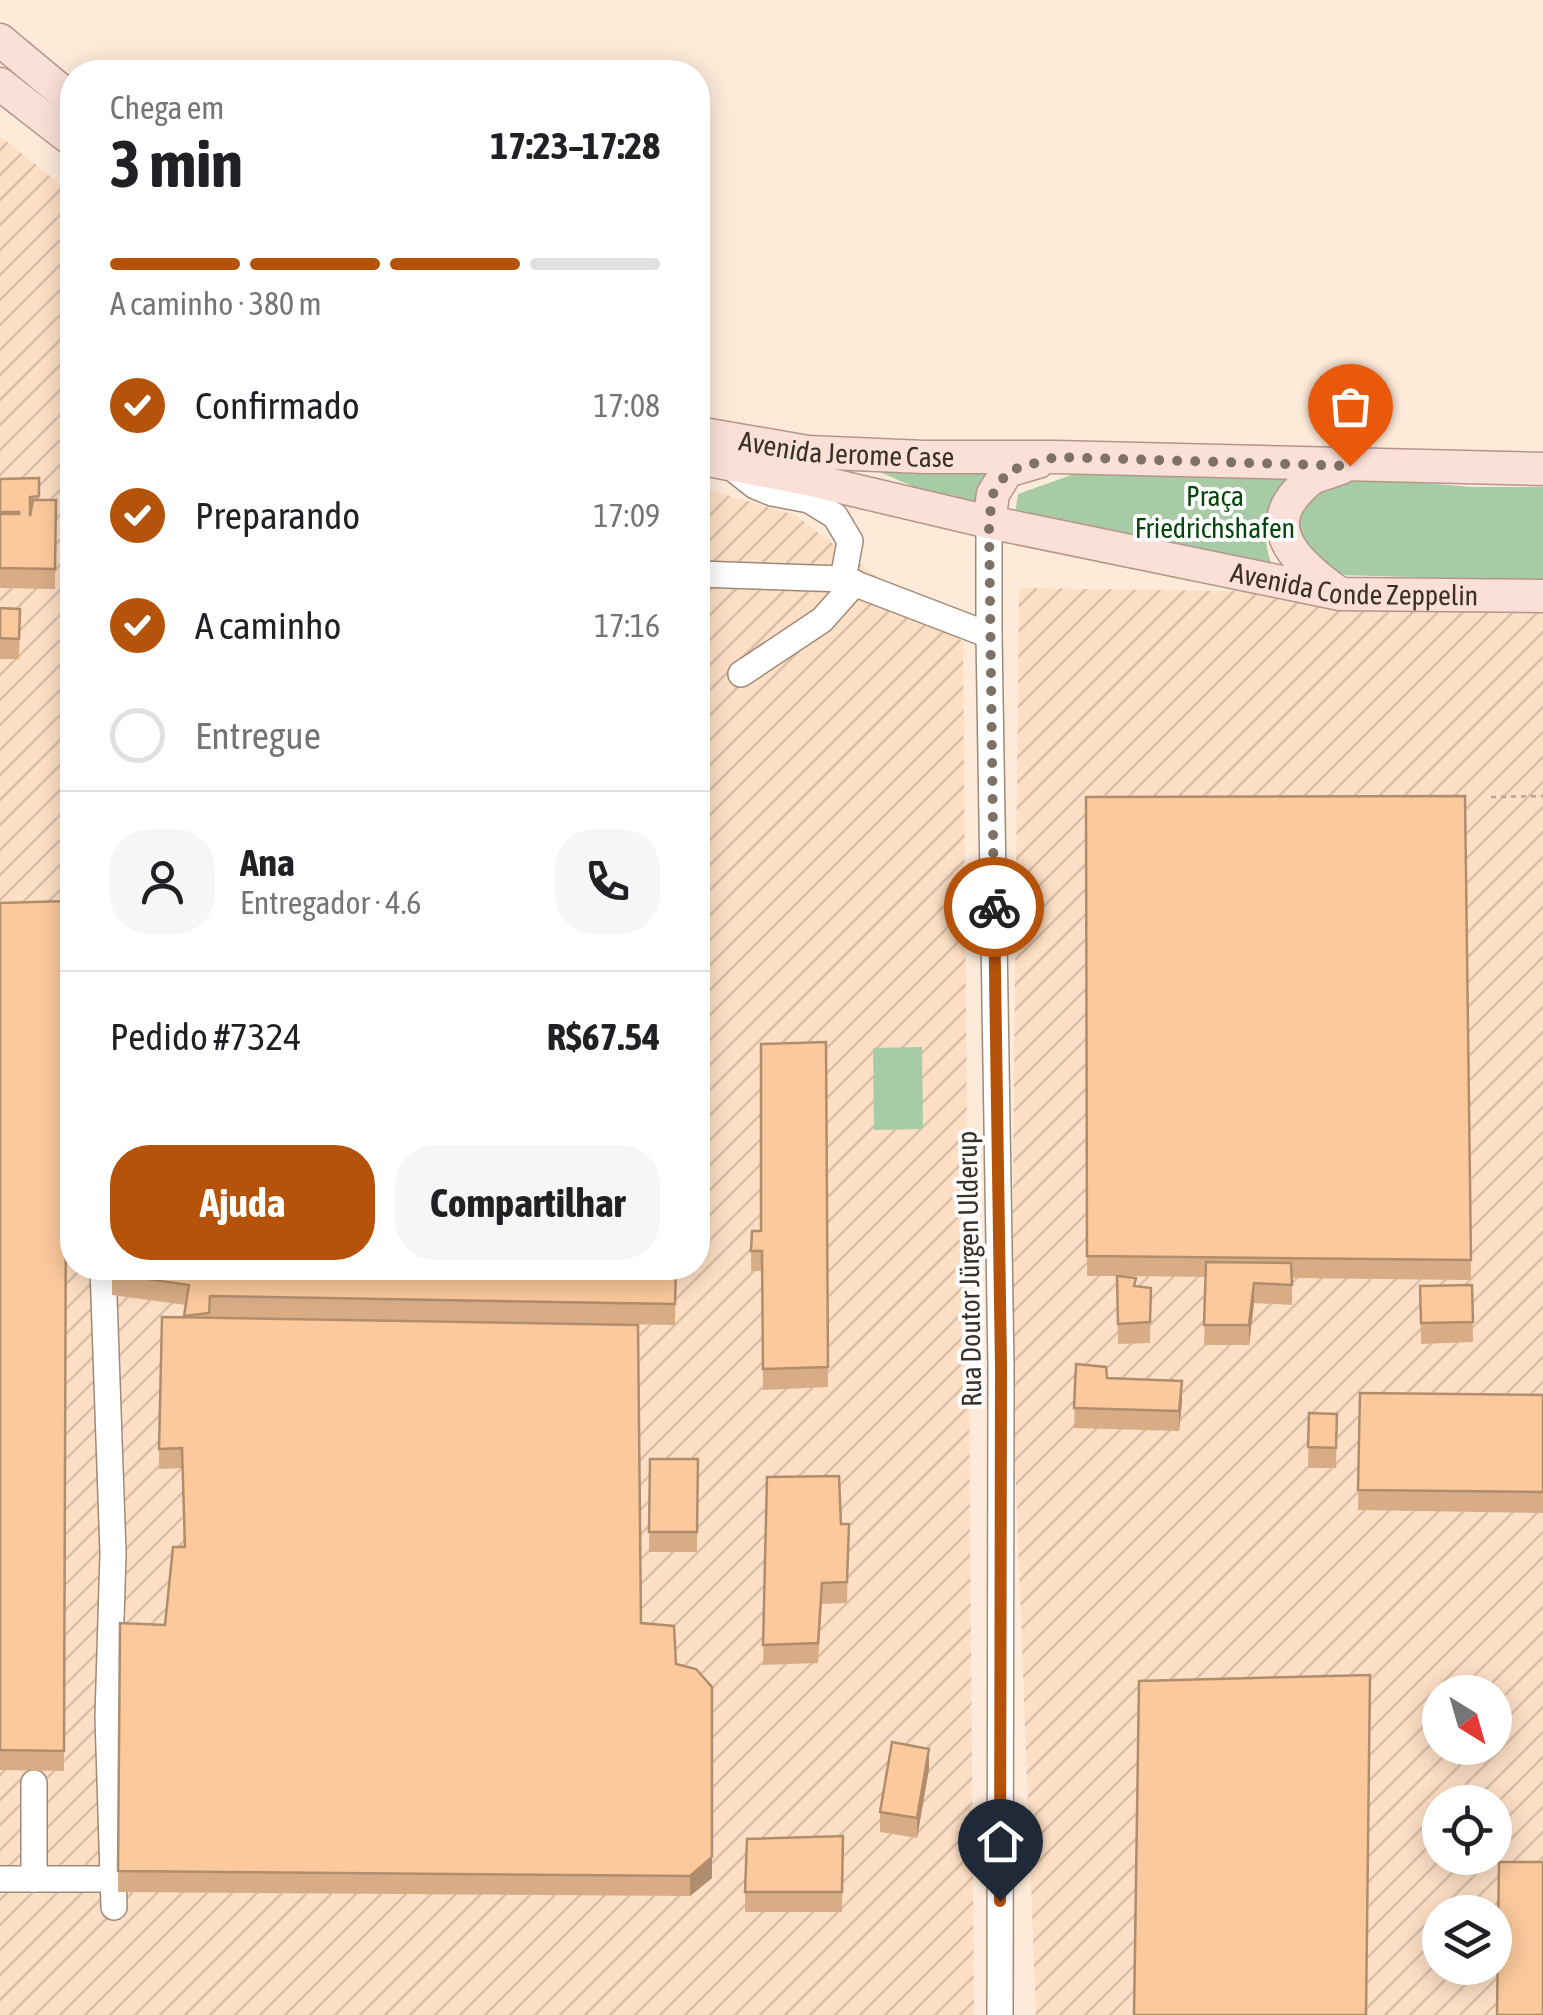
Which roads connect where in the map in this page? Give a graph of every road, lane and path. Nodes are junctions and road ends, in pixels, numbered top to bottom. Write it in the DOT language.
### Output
graph roads {
  1 [pos="0,40"];
  2 [pos="0,84"];
  3 [pos="60,90"];
  4 [pos="60,131"];
  5 [pos="710,435"];
  6 [pos="1056,457"];
  7 [pos="713,461"];
  8 [pos="1350,466"];
  9 [pos="1543,469"];
  10 [pos="989,522"];
  11 [pos="710,575"];
  12 [pos="849,581"];
  13 [pos="1340,594"];
  14 [pos="1543,596"];
  15 [pos="989,635"];
  16 [pos="742,674"];
  17 [pos="1543,796"];
  18 [pos="1491,798"];
  19 [pos="104,1280"];
  20 [pos="34,1784"];
  21 [pos="34,1879"];
  22 [pos="113,1879"];
  23 [pos="0,1880"];
  24 [pos="114,1907"];
  25 [pos="1000,2015"];
  1 -- 3 [label="main road"];
  2 -- 4 [label="main road"];
  5 -- 6 [label="main road, Avenida Jerome Case"];
  6 -- 8 [label="main road"];
  6 -- 10 [label="main road"];
  7 -- 10 [label="main road, Avenida Jerome Case"];
  7 -- 12 [label="street"];
  8 -- 9 [label="main road"];
  8 -- 13 [label="main road"];
  10 -- 13 [label="main road, Avenida Conde Zeppelin"];
  10 -- 15 [label="street, Rua Doutor Jürgen Ulderup"];
  11 -- 12 [label="street"];
  12 -- 15 [label="street"];
  12 -- 16 [label="street"];
  13 -- 14 [label="main road, Avenida Conde Zeppelin"];
  15 -- 25 [label="street, Rua Doutor Jürgen Ulderup"];
  17 -- 18 [label="path"];
  19 -- 22 [label="street"];
  20 -- 21 [label="street"];
  21 -- 22 [label="street"];
  21 -- 23 [label="street"];
  22 -- 24 [label="street"];
}
